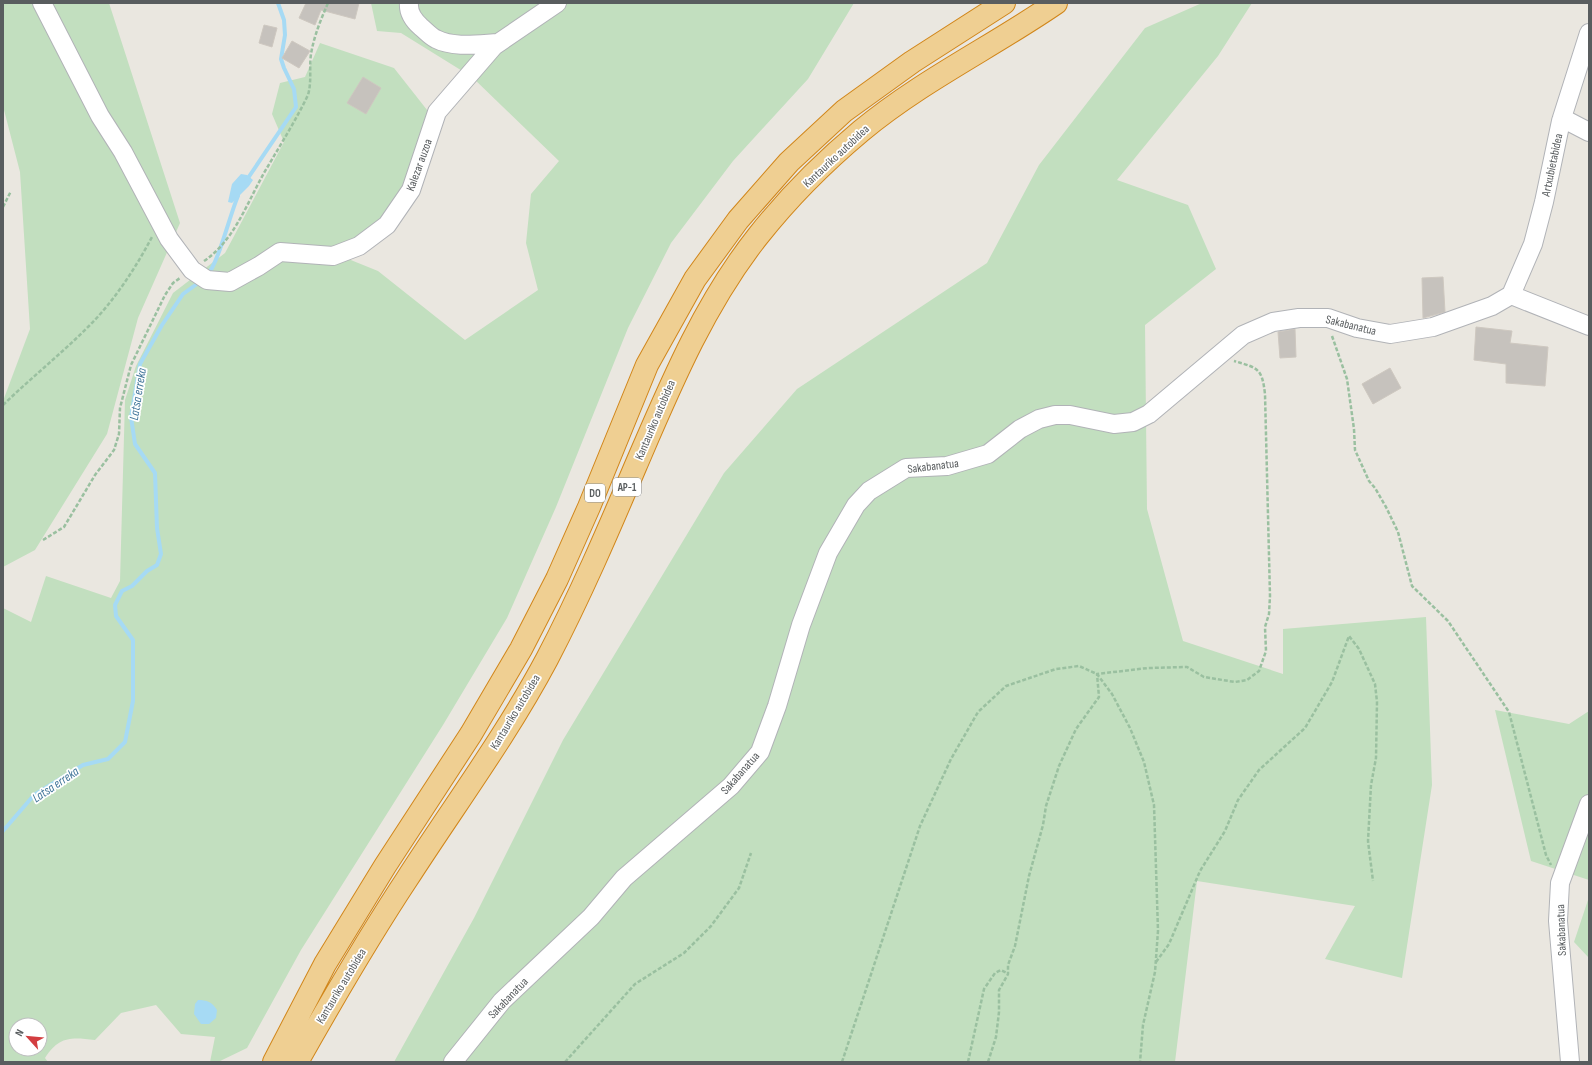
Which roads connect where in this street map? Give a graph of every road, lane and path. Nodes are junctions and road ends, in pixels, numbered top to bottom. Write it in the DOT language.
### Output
graph roads {
  1 [pos="42,3"];
  2 [pos="409,3"];
  3 [pos="557,3"];
  4 [pos="1004,3"];
  5 [pos="1056,3"];
  6 [pos="1589,34"];
  7 [pos="498,43"];
  8 [pos="1562,118"];
  9 [pos="1589,132"];
  10 [pos="12,191"];
  11 [pos="3,207"];
  12 [pos="160,222"];
  13 [pos="1511,294"];
  14 [pos="1328,318"];
  15 [pos="1589,326"];
  16 [pos="1215,357"];
  17 [pos="3,405"];
  18 [pos="1098,674"];
  19 [pos="1589,804"];
  20 [pos="752,853"];
  21 [pos="1373,881"];
  22 [pos="1560,883"];
  23 [pos="1156,963"];
  24 [pos="1008,974"];
  25 [pos="274,1062"];
  26 [pos="297,1062"];
  27 [pos="453,1062"];
  28 [pos="565,1062"];
  29 [pos="842,1062"];
  30 [pos="968,1062"];
  31 [pos="988,1062"];
  32 [pos="1140,1062"];
  33 [pos="1570,1062"];
  1 -- 12 [label="street"];
  2 -- 7 [label="street"];
  3 -- 7 [label="street, Kalezar auzoa"];
  4 -- 25 [label="highway, Kantauriko autobidea / DO"];
  5 -- 26 [label="highway, Kantauriko autobidea / AP-1"];
  6 -- 8 [label="street, Artxubietabidea"];
  7 -- 12 [label="street, Kalezar auzoa"];
  8 -- 9 [label="street"];
  8 -- 13 [label="street, Artxubietabidea"];
  10 -- 11 [label="path"];
  12 -- 17 [label="path"];
  13 -- 14 [label="street, Sakabanatua"];
  13 -- 15 [label="street"];
  14 -- 16 [label="street, Sakabanatua"];
  14 -- 22 [label="path"];
  16 -- 18 [label="path"];
  16 -- 27 [label="street, Sakabanatua"];
  18 -- 23 [label="path"];
  18 -- 24 [label="path"];
  18 -- 29 [label="path"];
  19 -- 22 [label="street, Sakabanatua"];
  20 -- 28 [label="path"];
  21 -- 23 [label="path"];
  22 -- 33 [label="street, Sakabanatua"];
  23 -- 32 [label="path"];
  24 -- 30 [label="path"];
  24 -- 31 [label="path"];
}
